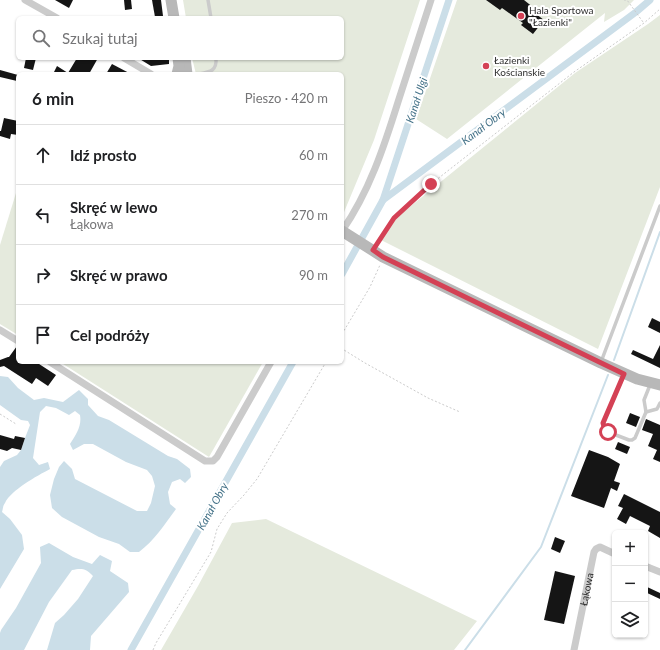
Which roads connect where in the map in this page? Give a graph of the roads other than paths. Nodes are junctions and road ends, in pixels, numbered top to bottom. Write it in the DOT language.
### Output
graph roads {
  1 [pos="25,0"];
  2 [pos="171,0"];
  3 [pos="208,0"];
  4 [pos="431,0"];
  5 [pos="53,16"];
  6 [pos="174,16"];
  7 [pos="211,16"];
  8 [pos="127,60"];
  9 [pos="178,60"];
  10 [pos="185,60"];
  11 [pos="216,60"];
  12 [pos="148,72"];
  13 [pos="178,72"];
  14 [pos="187,72"];
  15 [pos="209,72"];
  16 [pos="660,206"];
  17 [pos="344,235"];
  18 [pos="0,330"];
  19 [pos="16,340"];
  20 [pos="601,363"];
  21 [pos="53,364"];
  22 [pos="270,364"];
  23 [pos="624,374"];
  24 [pos="655,384"];
  25 [pos="660,403"];
  26 [pos="646,412"];
  27 [pos="612,553"];
  28 [pos="648,567"];
  29 [pos="660,572"];
  30 [pos="574,650"];
  1 -- 5 [label="street"];
  2 -- 6 [label="street"];
  3 -- 7 [label="lane"];
  4 -- 17 [label="street"];
  8 -- 12 [label="street"];
  9 -- 13 [label="street"];
  10 -- 14 [label="street"];
  11 -- 15 [label="lane"];
  16 -- 20 [label="lane"];
  17 -- 20 [label="street"];
  18 -- 19 [label="street"];
  20 -- 23 [label="street"];
  21 -- 22 [label="street"];
  23 -- 24 [label="street"];
  23 -- 26 [label="lane"];
  24 -- 26 [label="lane"];
  25 -- 26 [label="lane"];
  27 -- 30 [label="street, Łąkowa"];
  28 -- 29 [label="street"];
}
